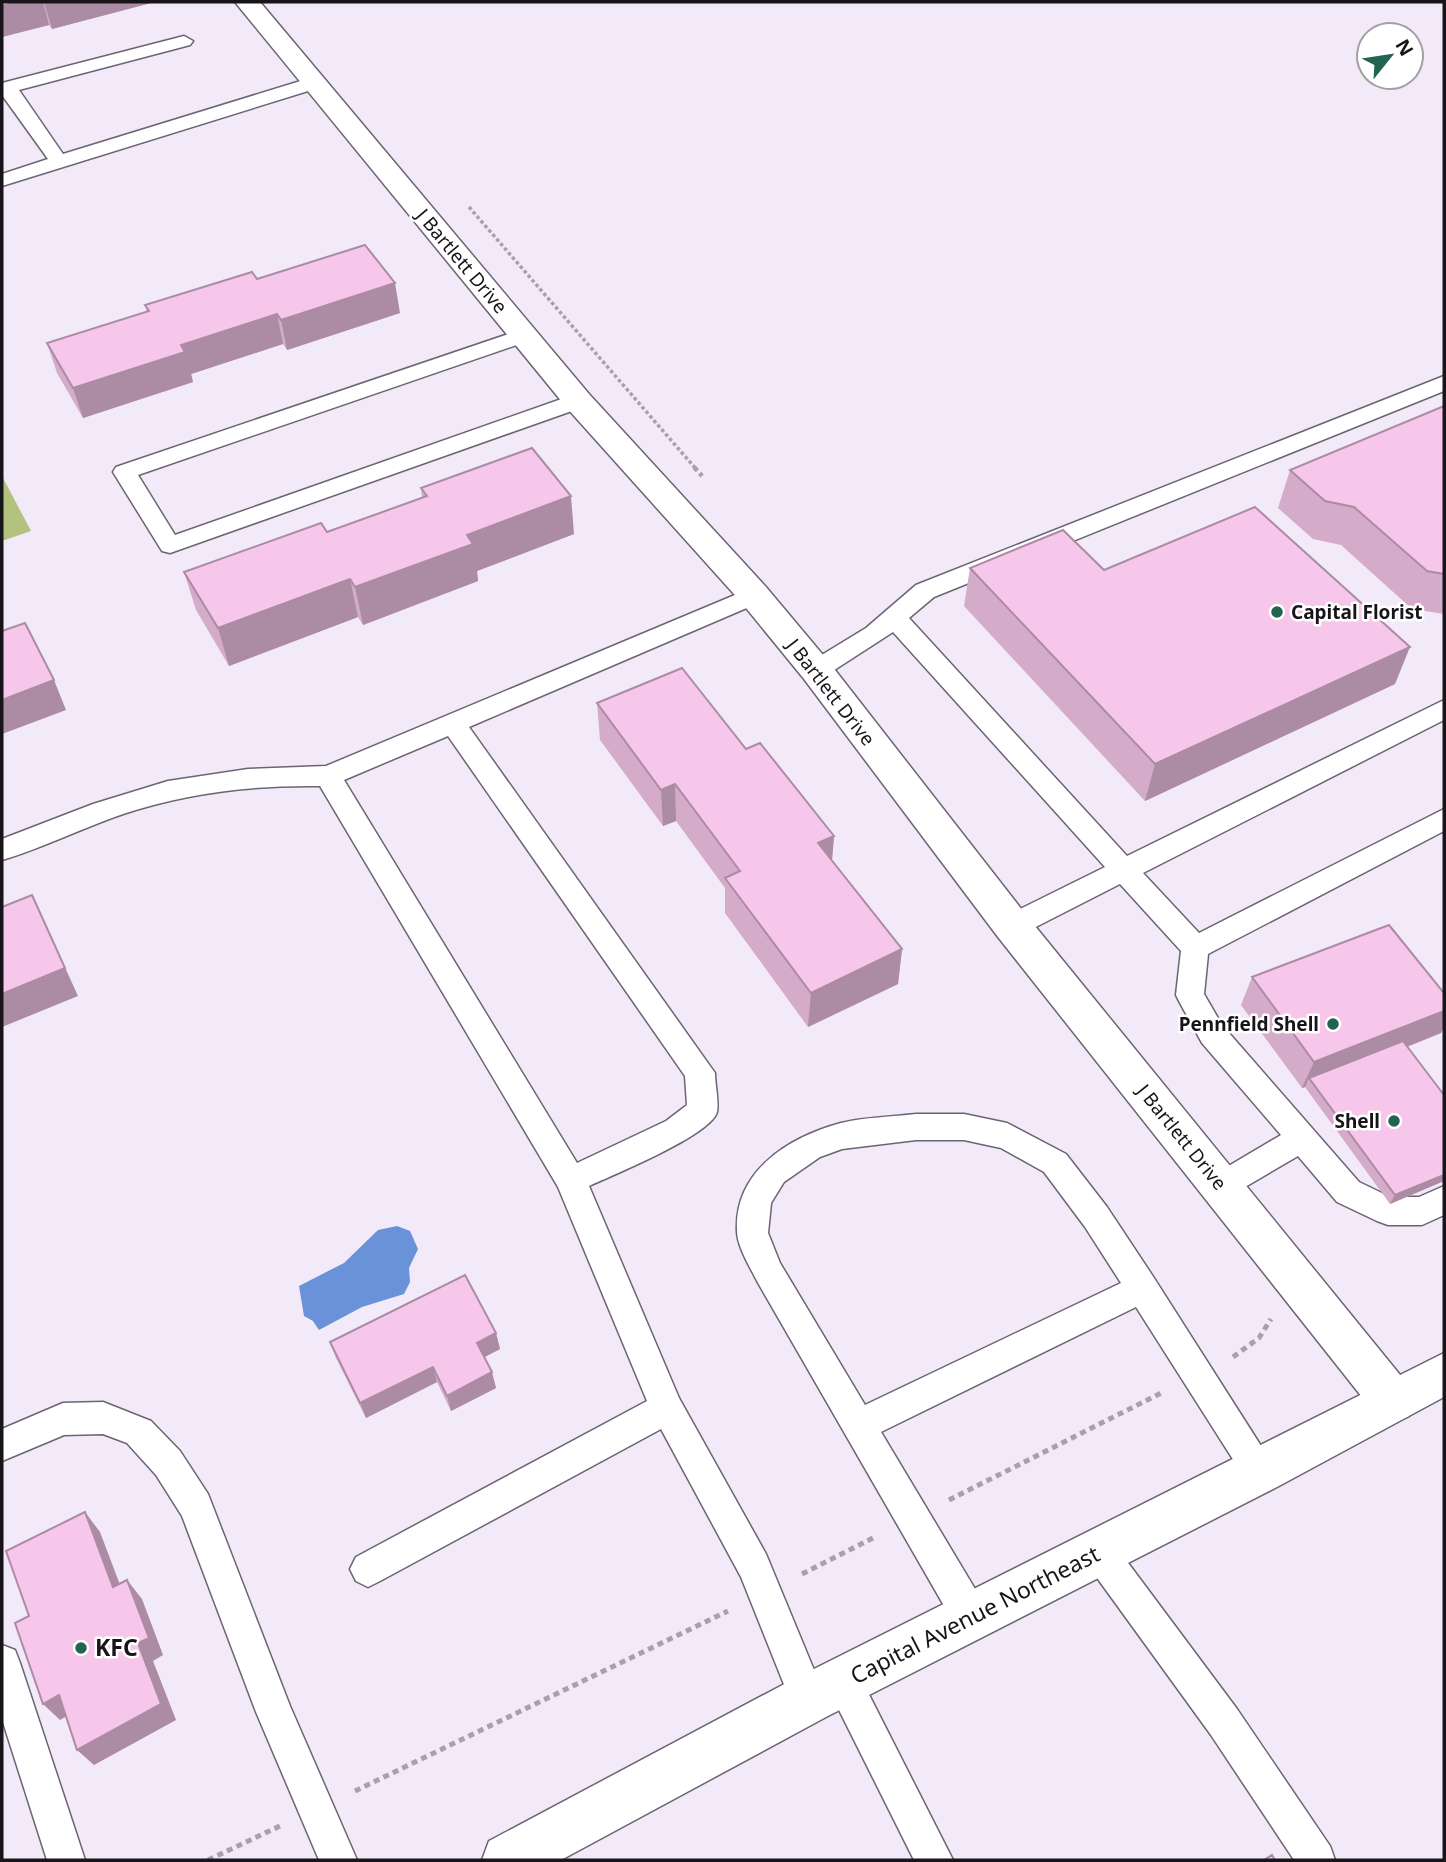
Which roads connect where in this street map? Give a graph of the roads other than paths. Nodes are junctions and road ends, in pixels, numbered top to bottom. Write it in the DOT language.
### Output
graph roads {
  1 [pos="247,2"];
  2 [pos="184,41"];
  3 [pos="314,83"];
  4 [pos="5,88"];
  5 [pos="59,162"];
  6 [pos="2,180"];
  7 [pos="523,335"];
  8 [pos="1444,383"];
  9 [pos="578,401"];
  10 [pos="754,595"];
  11 [pos="894,617"];
  12 [pos="816,670"];
  13 [pos="1444,709"];
  14 [pos="453,724"];
  15 [pos="328,776"];
  16 [pos="1444,819"];
  17 [pos="2,850"];
  18 [pos="1123,870"];
  19 [pos="1012,926"];
  20 [pos="1195,948"];
  21 [pos="1303,1138"];
  22 [pos="571,1180"];
  23 [pos="1221,1186"];
  24 [pos="1444,1200"];
  25 [pos="1143,1288"];
  26 [pos="1444,1374"];
  27 [pos="1393,1401"];
  28 [pos="667,1408"];
  29 [pos="859,1425"];
  30 [pos="2,1445"];
  31 [pos="1260,1471"];
  32 [pos="1098,1552"];
  33 [pos="368,1569"];
  34 [pos="971,1617"];
  35 [pos="2,1663"];
  36 [pos="825,1691"];
  37 [pos="932,1859"];
  38 [pos="66,1860"];
  39 [pos="338,1860"];
  40 [pos="508,1860"];
  41 [pos="1316,1860"];
  1 -- 3 [label="street, J Bartlett Drive"];
  2 -- 4 [label="lane"];
  3 -- 5 [label="lane"];
  3 -- 7 [label="street, J Bartlett Drive"];
  4 -- 5 [label="lane"];
  5 -- 6 [label="lane"];
  7 -- 9 [label="street, J Bartlett Drive"];
  7 -- 9 [label="lane"];
  8 -- 11 [label="lane"];
  9 -- 10 [label="street, J Bartlett Drive"];
  10 -- 12 [label="street, J Bartlett Drive"];
  10 -- 14 [label="lane"];
  11 -- 12 [label="lane"];
  11 -- 18 [label="lane"];
  12 -- 19 [label="street, J Bartlett Drive"];
  13 -- 18 [label="lane"];
  14 -- 15 [label="lane"];
  14 -- 22 [label="lane"];
  15 -- 17 [label="lane"];
  15 -- 22 [label="lane"];
  16 -- 20 [label="lane"];
  18 -- 19 [label="lane"];
  18 -- 20 [label="lane"];
  19 -- 23 [label="street, J Bartlett Drive"];
  20 -- 21 [label="lane"];
  21 -- 23 [label="lane"];
  21 -- 24 [label="lane"];
  22 -- 28 [label="lane"];
  23 -- 27 [label="street, J Bartlett Drive"];
  25 -- 29 [label="lane"];
  25 -- 29 [label="lane"];
  25 -- 31 [label="lane"];
  26 -- 27 [label="street, Capital Avenue Northeast"];
  27 -- 31 [label="street, Capital Avenue Northeast"];
  28 -- 33 [label="lane"];
  28 -- 36 [label="lane"];
  29 -- 34 [label="lane"];
  30 -- 39 [label="lane"];
  31 -- 32 [label="street, Capital Avenue Northeast"];
  32 -- 34 [label="street, Capital Avenue Northeast"];
  32 -- 41 [label="lane"];
  34 -- 36 [label="street, Capital Avenue Northeast"];
  35 -- 38 [label="lane"];
  36 -- 37 [label="lane"];
  36 -- 40 [label="street, Capital Avenue Northeast"];
}
